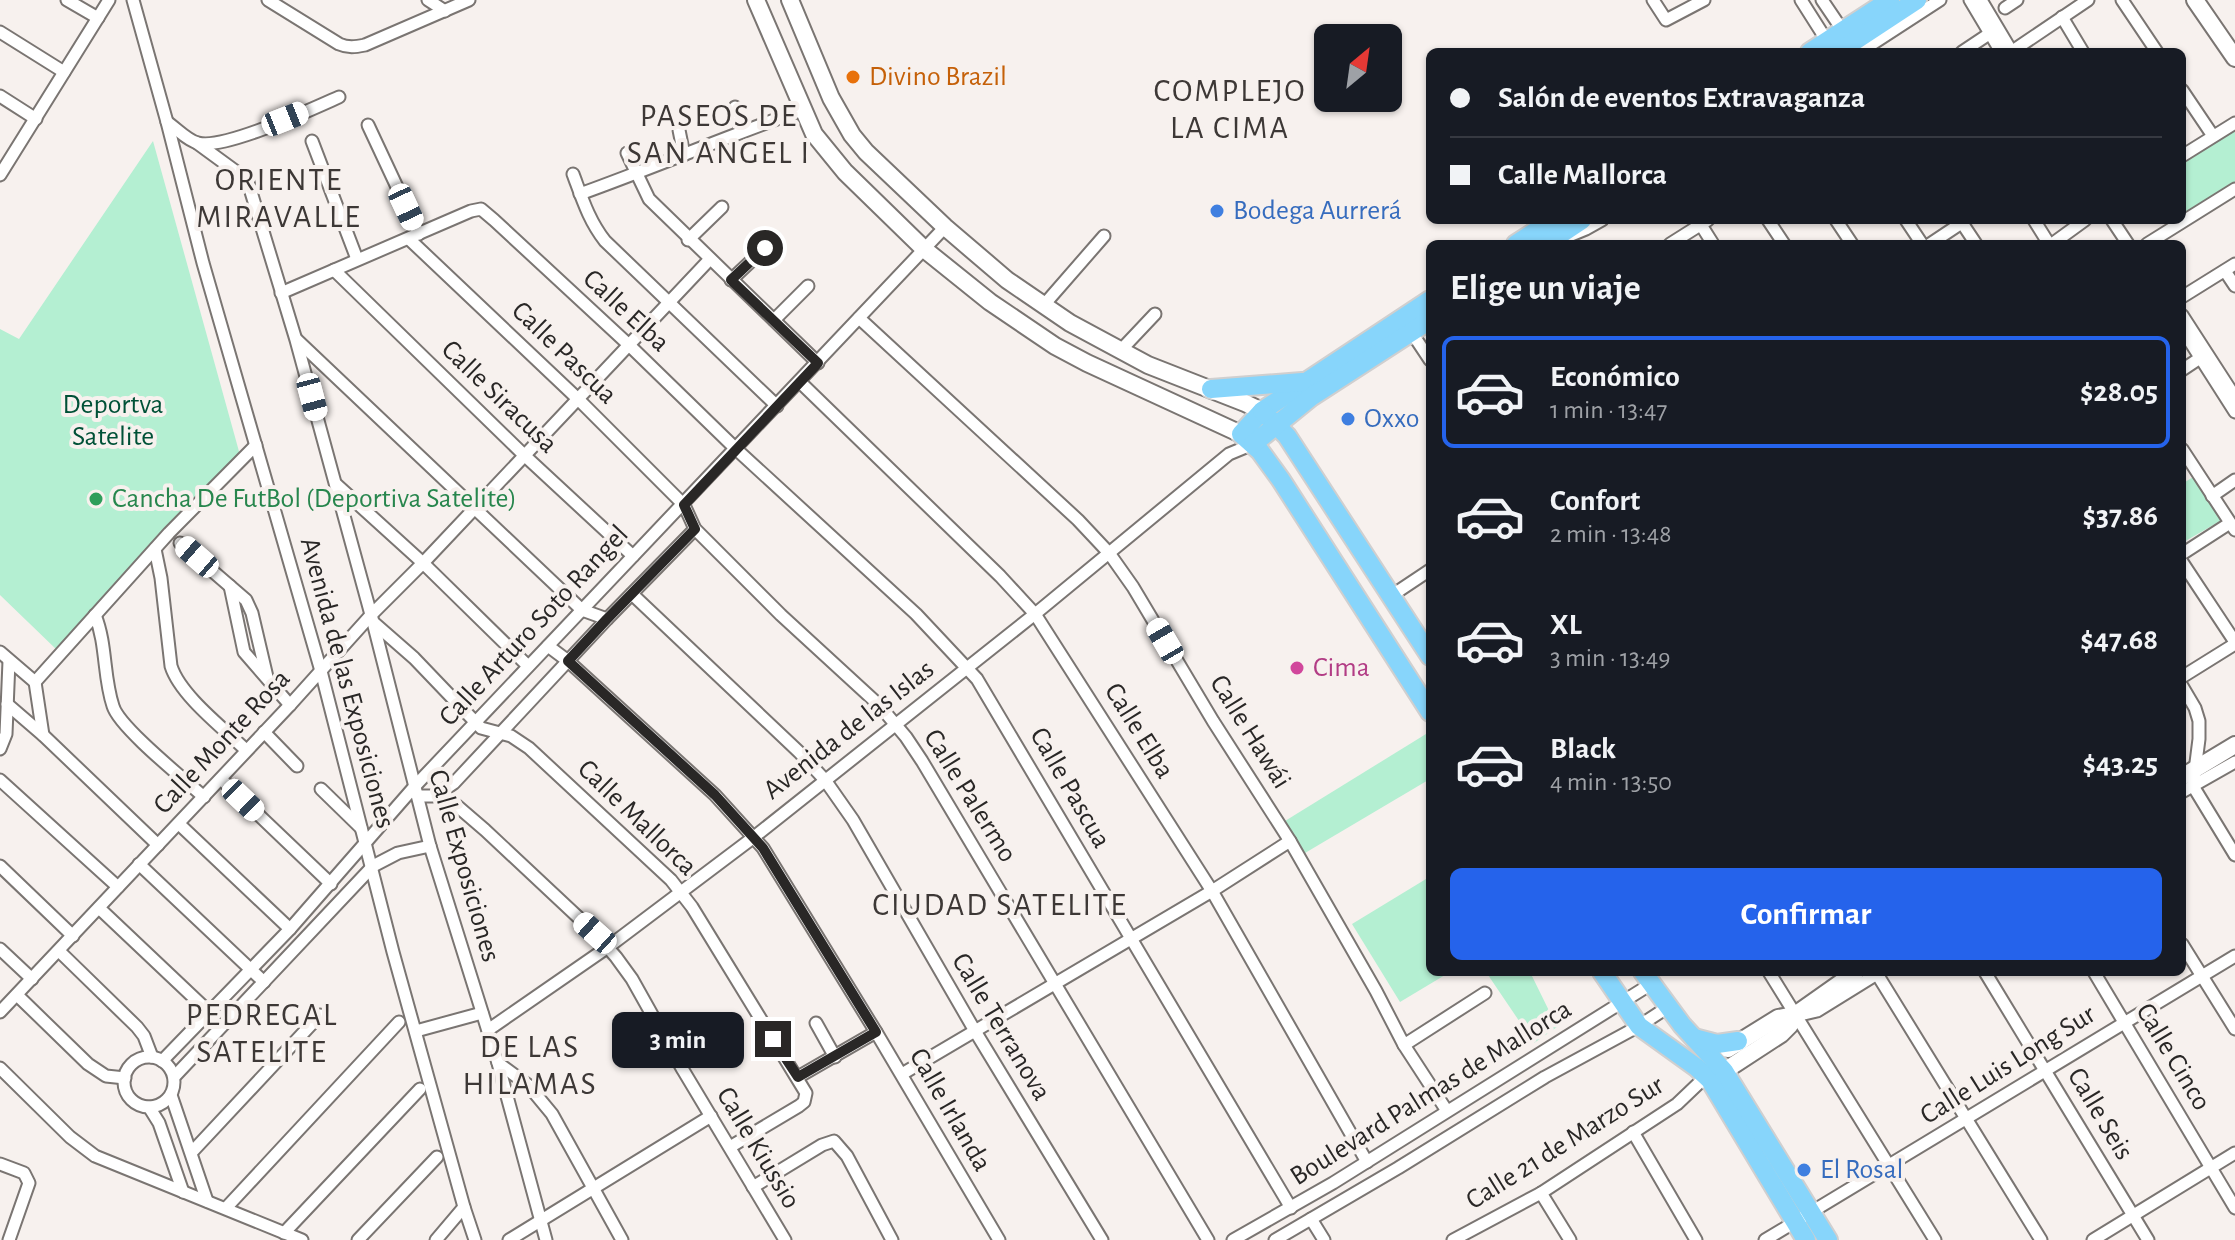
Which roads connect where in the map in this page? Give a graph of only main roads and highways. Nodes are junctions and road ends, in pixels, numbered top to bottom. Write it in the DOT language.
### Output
graph roads {
  1 [pos="1890,0"];
  2 [pos="1917,0"];
  3 [pos="1836,41"];
  4 [pos="1547,224"];
  5 [pos="1576,224"];
  6 [pos="1522,240"];
  7 [pos="1552,240"];
  8 [pos="1426,303"];
  9 [pos="1426,323"];
  10 [pos="1305,382"];
  11 [pos="1211,389"];
  12 [pos="1269,417"];
  13 [pos="1426,650"];
  14 [pos="1426,706"];
  15 [pos="1605,976"];
  16 [pos="1647,978"];
  17 [pos="1691,1037"];
  18 [pos="1738,1041"];
  19 [pos="1709,1073"];
  20 [pos="1806,1240"];
  21 [pos="1828,1240"];
  1 -- 3 [label="main road"];
  2 -- 3 [label="main road"];
  4 -- 6 [label="main road"];
  5 -- 7 [label="main road"];
  8 -- 10 [label="main road"];
  9 -- 12 [label="main road"];
  10 -- 11 [label="main road"];
  10 -- 12 [label="main road"];
  12 -- 13 [label="main road"];
  12 -- 14 [label="main road"];
  15 -- 19 [label="main road"];
  16 -- 17 [label="main road"];
  17 -- 18 [label="main road"];
  17 -- 19 [label="main road"];
  19 -- 20 [label="main road"];
  19 -- 21 [label="main road"];
}
